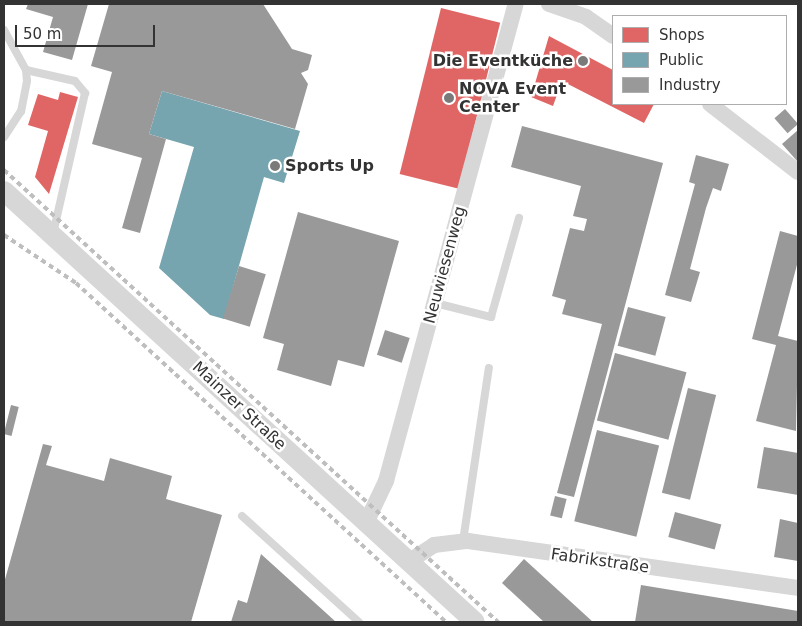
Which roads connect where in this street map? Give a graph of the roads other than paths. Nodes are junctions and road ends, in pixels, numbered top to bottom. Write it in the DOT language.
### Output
graph roads {
  1 [pos="516,4"];
  2 [pos="549,4"];
  3 [pos="4,30"];
  4 [pos="612,35"];
  5 [pos="26,70"];
  6 [pos="711,105"];
  7 [pos="4,137"];
  8 [pos="798,172"];
  9 [pos="4,191"];
  10 [pos="519,218"];
  11 [pos="53,236"];
  12 [pos="435,303"];
  13 [pos="490,368"];
  14 [pos="242,516"];
  15 [pos="366,523"];
  16 [pos="463,541"];
  17 [pos="408,562"];
  18 [pos="798,588"];
  19 [pos="359,622"];
  20 [pos="475,622"];
  1 -- 12 [label="street, Neuwiesenweg"];
  2 -- 4 [label="street"];
  3 -- 5 [label="lane"];
  5 -- 7 [label="lane"];
  5 -- 11 [label="lane"];
  6 -- 8 [label="street"];
  9 -- 11 [label="street, Mainzer Straße"];
  10 -- 12 [label="lane"];
  11 -- 15 [label="street, Mainzer Straße"];
  12 -- 15 [label="street, Neuwiesenweg"];
  13 -- 16 [label="lane"];
  14 -- 19 [label="lane"];
  15 -- 17 [label="street, Mainzer Straße"];
  16 -- 17 [label="street, Fabrikstraße"];
  16 -- 18 [label="street, Fabrikstraße"];
  17 -- 20 [label="street, Mainzer Straße"];
}
